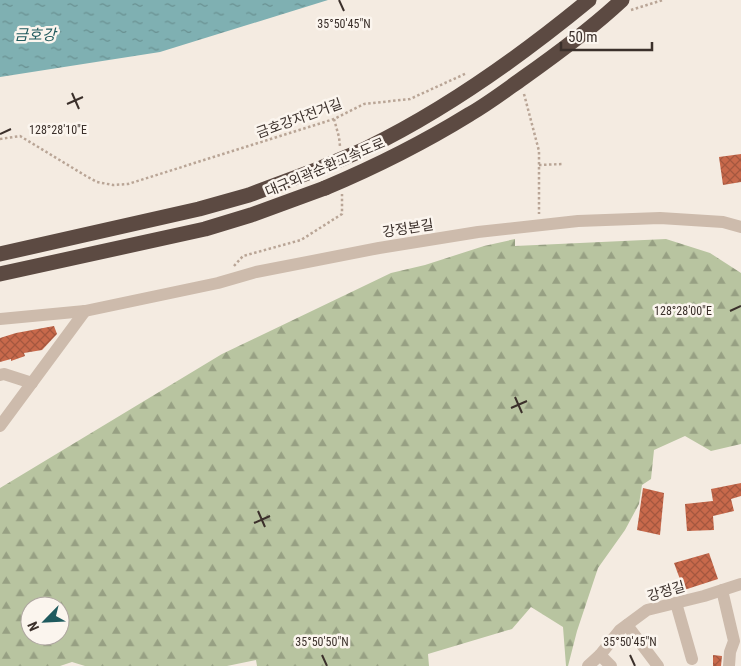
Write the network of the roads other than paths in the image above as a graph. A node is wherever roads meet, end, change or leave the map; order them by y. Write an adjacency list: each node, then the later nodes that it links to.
1 (590, 0): 4 (highway, 대구외곽순환고속도로, bridge)
2 (624, 6): 5 (highway, 대구외곽순환고속도로, bridge)
3 (741, 227): 6 (street, 강정본길)
4 (0, 254)
5 (0, 274)
6 (85, 311): 7 (street, 강정본길); 9 (street)
7 (0, 318)
8 (0, 375): 9 (street)
9 (32, 383): 10 (street)
10 (0, 426)
11 (741, 584): 12 (street, 강정길)
12 (722, 590): 13 (street, 강정길); 20 (street)
13 (676, 603): 14 (street, 강정길); 15 (street)
14 (627, 625): 16 (street, 강정길); 19 (street)
15 (692, 658)
16 (602, 661): 17 (street, 강정길); 18 (street)
17 (588, 666)
18 (612, 666)
19 (658, 666)
20 (729, 666)

